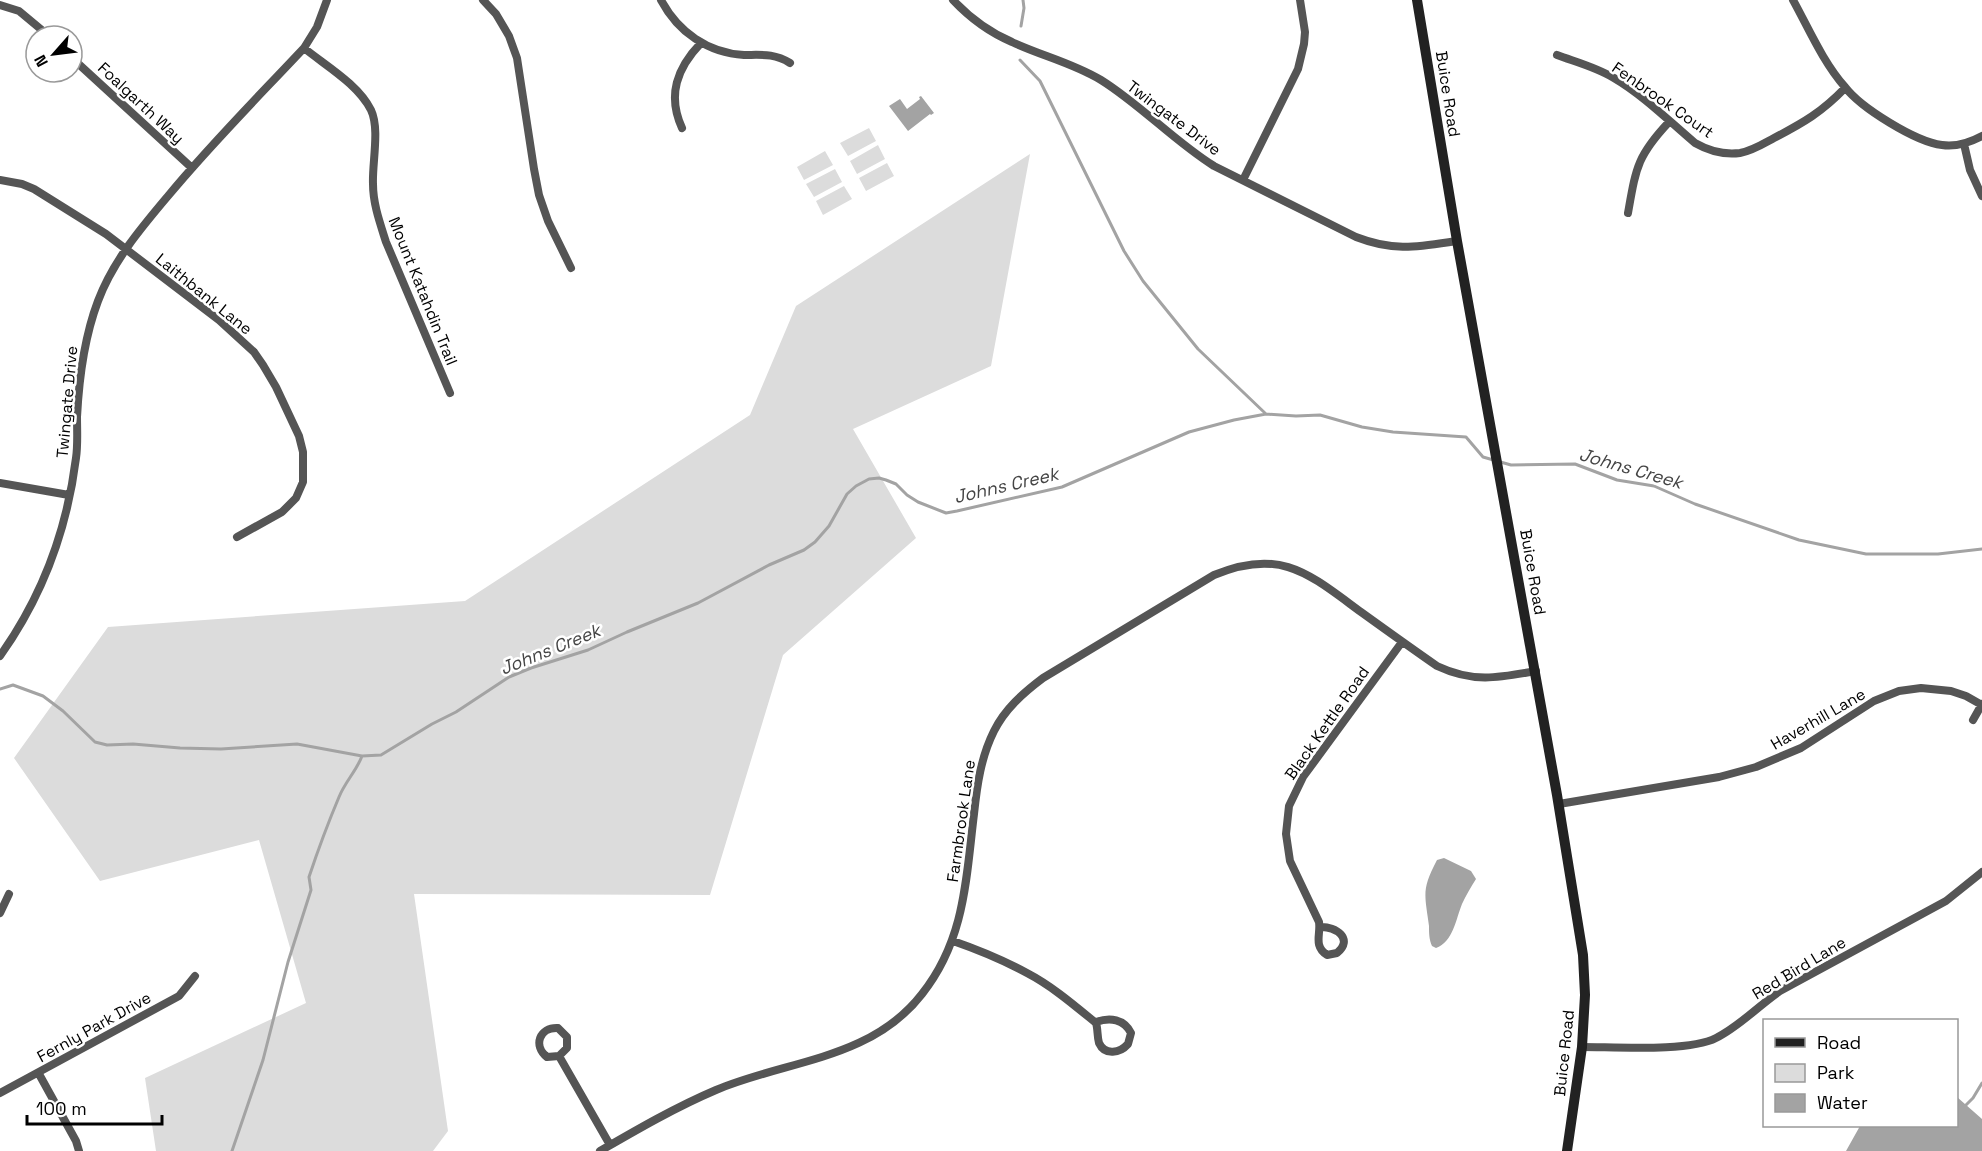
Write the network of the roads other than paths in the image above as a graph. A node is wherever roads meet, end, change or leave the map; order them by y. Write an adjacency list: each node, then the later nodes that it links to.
1 (327, 0): 11 (street, Twingate Drive)
2 (483, 0): 27 (street)
3 (662, 0): 10 (street)
4 (953, 0): 22 (street, Twingate Drive)
5 (1300, 0): 22 (street)
6 (1417, 0): 25 (street, Buice Road)
7 (1793, 0): 15 (street)
8 (0, 5): 9 (street)
9 (35, 24)
10 (701, 43): 13 (street); 17 (street)
11 (304, 48): 20 (street, Twingate Drive); 28 (street, Mount Katahdin Trail)
12 (1557, 55): 16 (street, Fenbrook Court)
13 (790, 63)
14 (84, 69): 20 (street, Foalgarth Way)
15 (1845, 88): 16 (street, Fenbrook Court); 19 (street)
16 (1669, 122): 24 (street)
17 (682, 128)
18 (1982, 136): 19 (street)
19 (1964, 144): 23 (street)
20 (192, 168): 26 (street, Twingate Drive)
21 (0, 180): 26 (street, Laithbank Lane)
22 (1243, 180): 25 (street, Twingate Drive)
23 (1982, 196)
24 (1628, 213)
25 (1457, 241): 34 (street, Buice Road)
26 (126, 249): 30 (street, Twingate Drive); 31 (street, Laithbank Lane)
27 (571, 268)
28 (450, 393)
29 (0, 483): 30 (street)
30 (69, 495): 33 (street, Twingate Drive)
31 (237, 537)
32 (1402, 642): 34 (street, Farmbrook Lane); 41 (street, Black Kettle Road); 42 (street, Farmbrook Lane)
33 (0, 656)
34 (1536, 671): 37 (street, Buice Road)
35 (1982, 704): 36 (street); 37 (street, Haverhill Lane)
36 (1972, 720)
37 (1559, 804): 45 (street, Buice Road)
38 (1982, 872): 45 (street, Red Bird Lane)
39 (9, 894): 40 (street)
40 (0, 913)
41 (1320, 927)
42 (953, 940): 44 (street); 49 (street, Farmbrook Lane)
43 (195, 976): 47 (street, Fernly Park Drive)
44 (1096, 1022): 44 (street)
45 (1582, 1047): 52 (street, Buice Road)
46 (559, 1056): 49 (street)
47 (39, 1074): 48 (street, Fernly Park Drive); 50 (street)
48 (0, 1093)
49 (610, 1145): 51 (street, Farmbrook Lane)
50 (78, 1151)
51 (600, 1151)
52 (1567, 1151)

